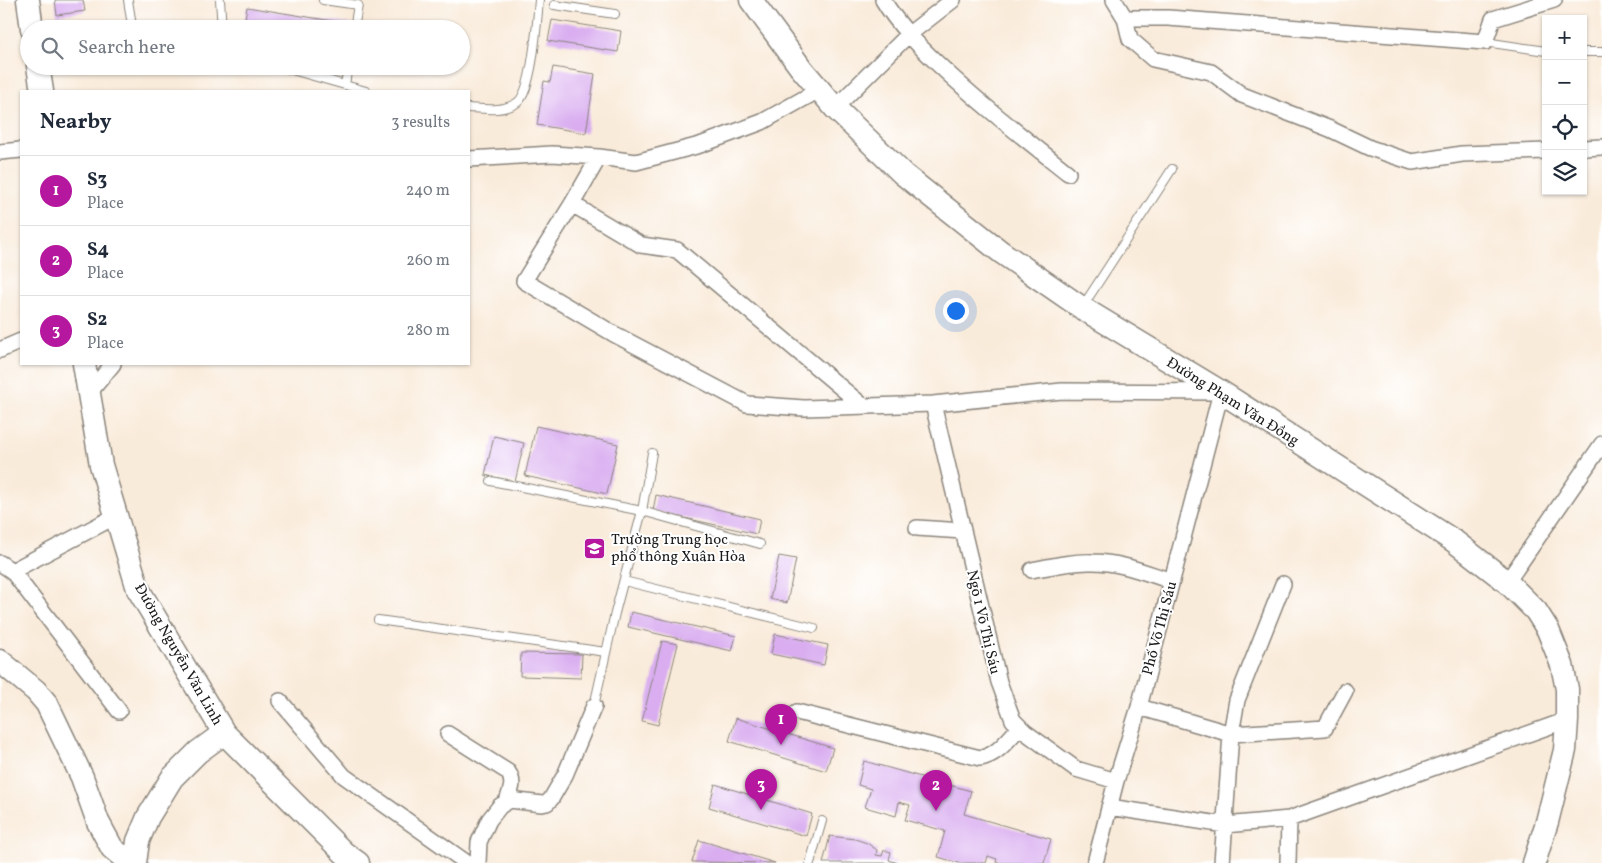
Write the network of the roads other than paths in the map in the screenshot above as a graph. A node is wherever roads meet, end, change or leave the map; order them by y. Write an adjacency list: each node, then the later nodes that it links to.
1 (28, 0): 14 (street)
2 (128, 0): 15 (lane)
3 (220, 0): 16 (lane)
4 (323, 0): 17 (lane)
5 (539, 0): 30 (lane)
6 (751, 0): 29 (street, Đường Phạm Văn Đồng)
7 (883, 0): 18 (street)
8 (953, 0): 18 (street)
9 (1114, 0): 13 (street)
10 (1554, 0): 19 (street)
11 (554, 5): 12 (lane)
12 (615, 14)
13 (1125, 18): 19 (street); 35 (street)
14 (31, 20)
15 (131, 20)
16 (221, 20)
17 (356, 20)
18 (908, 35): 31 (street); 40 (street)
19 (1485, 42): 20 (lane)
20 (1542, 50)
21 (1587, 52): 22 (lane)
22 (1602, 52)
23 (39, 75): 27 (street)
24 (310, 75): 26 (lane)
25 (347, 75): 26 (lane)
26 (345, 85): 28 (lane)
27 (42, 90)
28 (362, 90)
29 (810, 94): 31 (street, Đường Phạm Văn Đồng); 37 (street)
30 (470, 108)
31 (835, 108): 42 (street, Đường Phạm Văn Đồng)
32 (1602, 146): 33 (street)
33 (1587, 148)
34 (20, 150): 36 (street)
35 (1542, 151)
36 (0, 152)
37 (599, 157): 38 (street); 41 (street)
38 (470, 159)
39 (1172, 169): 42 (lane)
40 (1068, 173)
41 (572, 204): 50 (street); 50 (street)
42 (1082, 308): 47 (street, Đường Phạm Văn Đồng)
43 (20, 341): 44 (street)
44 (0, 350)
45 (84, 365): 48 (street, Đường Nguyễn Văn Linh)
46 (113, 365): 48 (street)
47 (1221, 392): 49 (street); 62 (street, Phố Võ Thị Sáu); 63 (street, Đường Phạm Văn Đồng)
48 (89, 393): 55 (street, Đường Nguyễn Văn Linh)
49 (933, 404): 50 (street); 57 (street, Ngõ 1 Võ Thị Sáu)
50 (863, 406)
51 (1602, 444): 63 (street)
52 (652, 453): 54 (lane)
53 (490, 481): 54 (lane)
54 (642, 512): 58 (lane); 61 (lane)
55 (116, 516): 59 (street); 77 (street, Đường Nguyễn Văn Linh)
56 (917, 528): 57 (street)
57 (963, 531): 76 (street, Ngõ 1 Võ Thị Sáu)
58 (760, 544)
59 (6, 567): 73 (street)
60 (1032, 570): 62 (street)
61 (624, 581): 66 (lane); 67 (lane)
62 (1172, 581): 72 (street, Phố Võ Thị Sáu)
63 (1507, 582): 75 (street, Đường Phạm Văn Đồng)
64 (1283, 584): 79 (street)
65 (378, 620): 67 (lane)
66 (814, 628)
67 (606, 652): 71 (lane)
68 (0, 661): 86 (street)
69 (1345, 691): 79 (street)
70 (280, 701): 89 (street)
71 (594, 706): 81 (street)
72 (1139, 707): 79 (street); 80 (street, Phố Võ Thị Sáu)
73 (119, 711)
74 (797, 712): 76 (street)
75 (1567, 720): 83 (street); 95 (street, Đường Phạm Văn Đồng)
76 (1020, 727): 80 (street, Ngõ 1 Võ Thị Sáu)
77 (224, 733): 87 (street); 88 (street, Đường Nguyễn Văn Linh)
78 (448, 734): 81 (street)
79 (1231, 734): 85 (street)
80 (1116, 781): 82 (street, Phố Võ Thị Sáu)
81 (508, 801): 90 (street)
82 (1109, 808): 85 (street); 92 (street, Phố Võ Thị Sáu)
83 (1289, 819): 85 (street); 94 (street)
84 (822, 821): 91 (lane)
85 (1225, 825): 93 (street)
86 (130, 863)
87 (135, 863)
88 (358, 863)
89 (468, 863)
90 (478, 863)
91 (810, 863)
92 (1095, 863)
93 (1222, 863)
94 (1288, 863)
95 (1534, 863)

